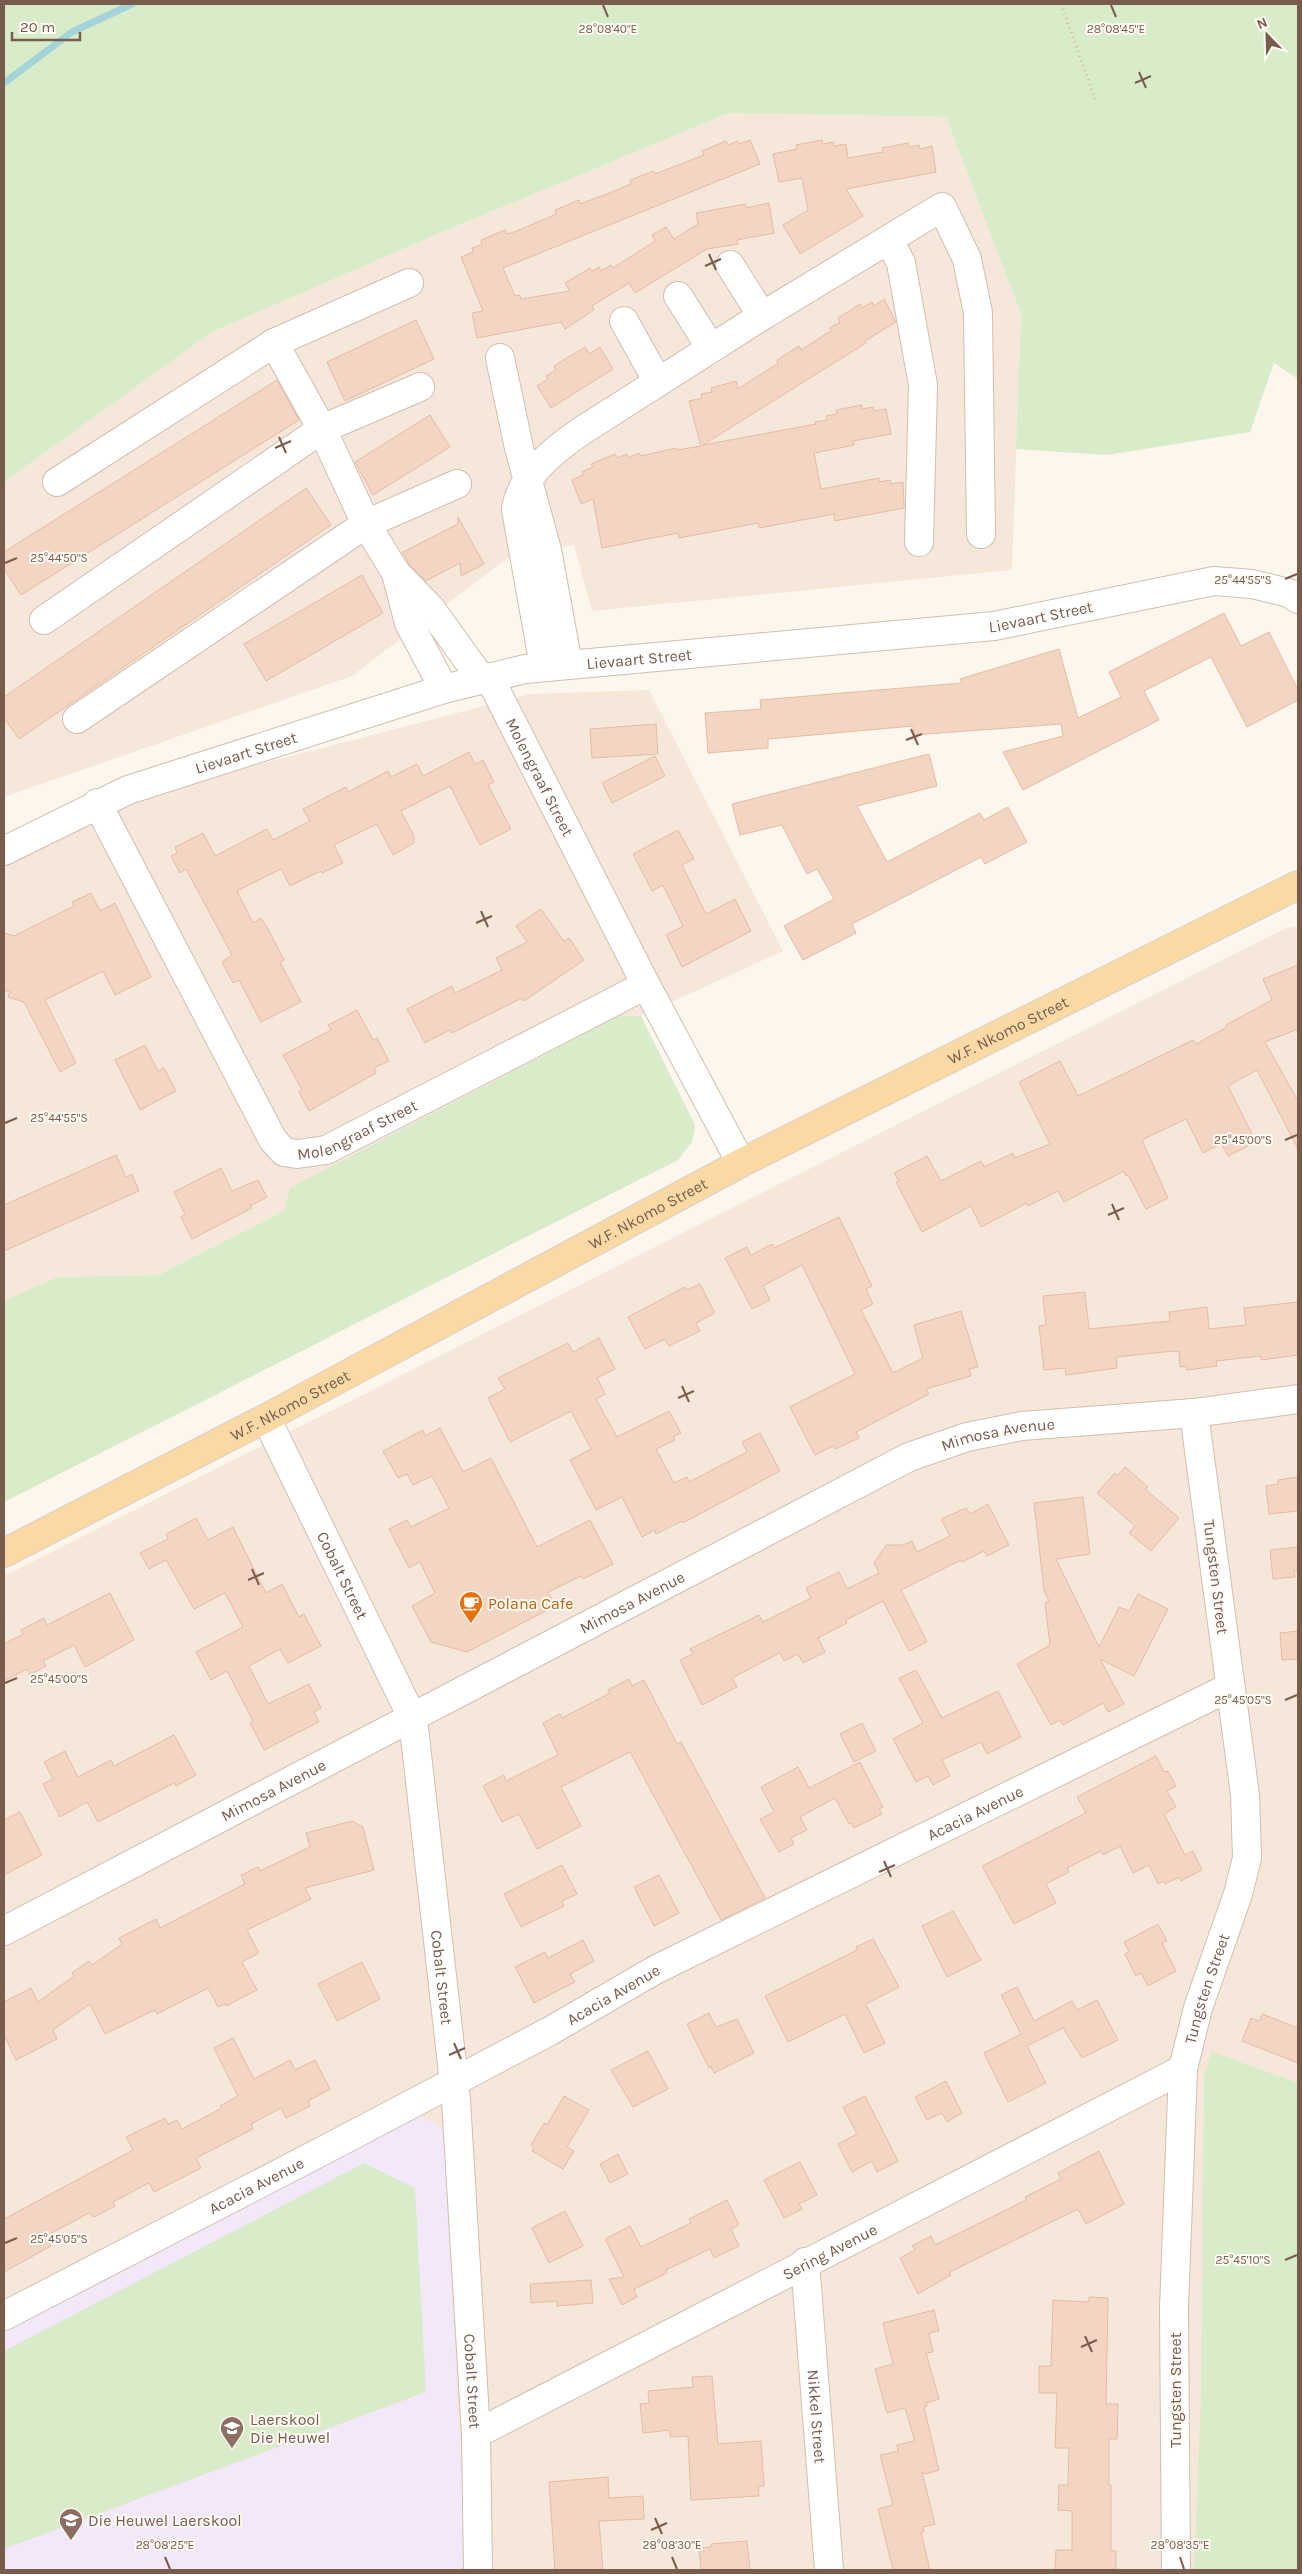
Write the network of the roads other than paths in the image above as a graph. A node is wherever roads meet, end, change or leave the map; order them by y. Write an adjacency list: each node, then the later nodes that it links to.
1 (889, 240): 5 (street); 17 (street); 18 (street)
2 (730, 265): 5 (street)
3 (409, 283): 7 (street)
4 (678, 296): 8 (street)
5 (762, 316): 8 (street)
6 (624, 321): 10 (street)
7 (274, 343): 12 (street); 14 (street)
8 (711, 348): 10 (street)
9 (500, 358): 13 (street)
10 (658, 382): 13 (street)
11 (420, 387): 12 (street)
12 (322, 429): 16 (street); 21 (street)
13 (530, 479): 22 (street)
14 (57, 482)
15 (457, 484): 16 (street)
16 (366, 524): 19 (street); 25 (street)
17 (982, 534)
18 (919, 542)
19 (396, 573): 23 (street, Molengraaf Street); 24 (street)
20 (1298, 599): 22 (street, Lievaart Street)
21 (44, 620)
22 (556, 665): 23 (street, Lievaart Street)
23 (485, 679): 24 (street, Lievaart Street); 29 (street, Molengraaf Street)
24 (444, 689): 26 (street, Lievaart Street)
25 (77, 719)
26 (97, 804): 27 (street, Lievaart Street); 29 (street, Molengraaf Street)
27 (4, 851)
28 (1298, 885): 30 (main road, W.F. Nkomo Street)
29 (646, 985): 30 (street, Molengraaf Street)
30 (741, 1163): 33 (main road, W.F. Nkomo Street)
31 (1298, 1400): 32 (street, Mimosa Avenue)
32 (1194, 1413): 35 (street, Tungsten Street); 36 (street, Mimosa Avenue)
33 (266, 1418): 34 (main road, W.F. Nkomo Street); 36 (street, Cobalt Street)
34 (4, 1553)
35 (1230, 1687): 38 (street, Tungsten Street); 39 (street, Acacia Avenue)
36 (413, 1719): 37 (street, Mimosa Avenue); 39 (street, Cobalt Street)
37 (4, 1931)
38 (1183, 2069): 40 (street, Sering Avenue); 45 (street, Tungsten Street)
39 (454, 2082): 41 (street, Acacia Avenue); 42 (street, Cobalt Street)
40 (805, 2262): 42 (street, Sering Avenue); 44 (street, Nikkel Street)
41 (4, 2316)
42 (476, 2434): 43 (street, Cobalt Street)
43 (478, 2570)
44 (829, 2570)
45 (1176, 2570)

